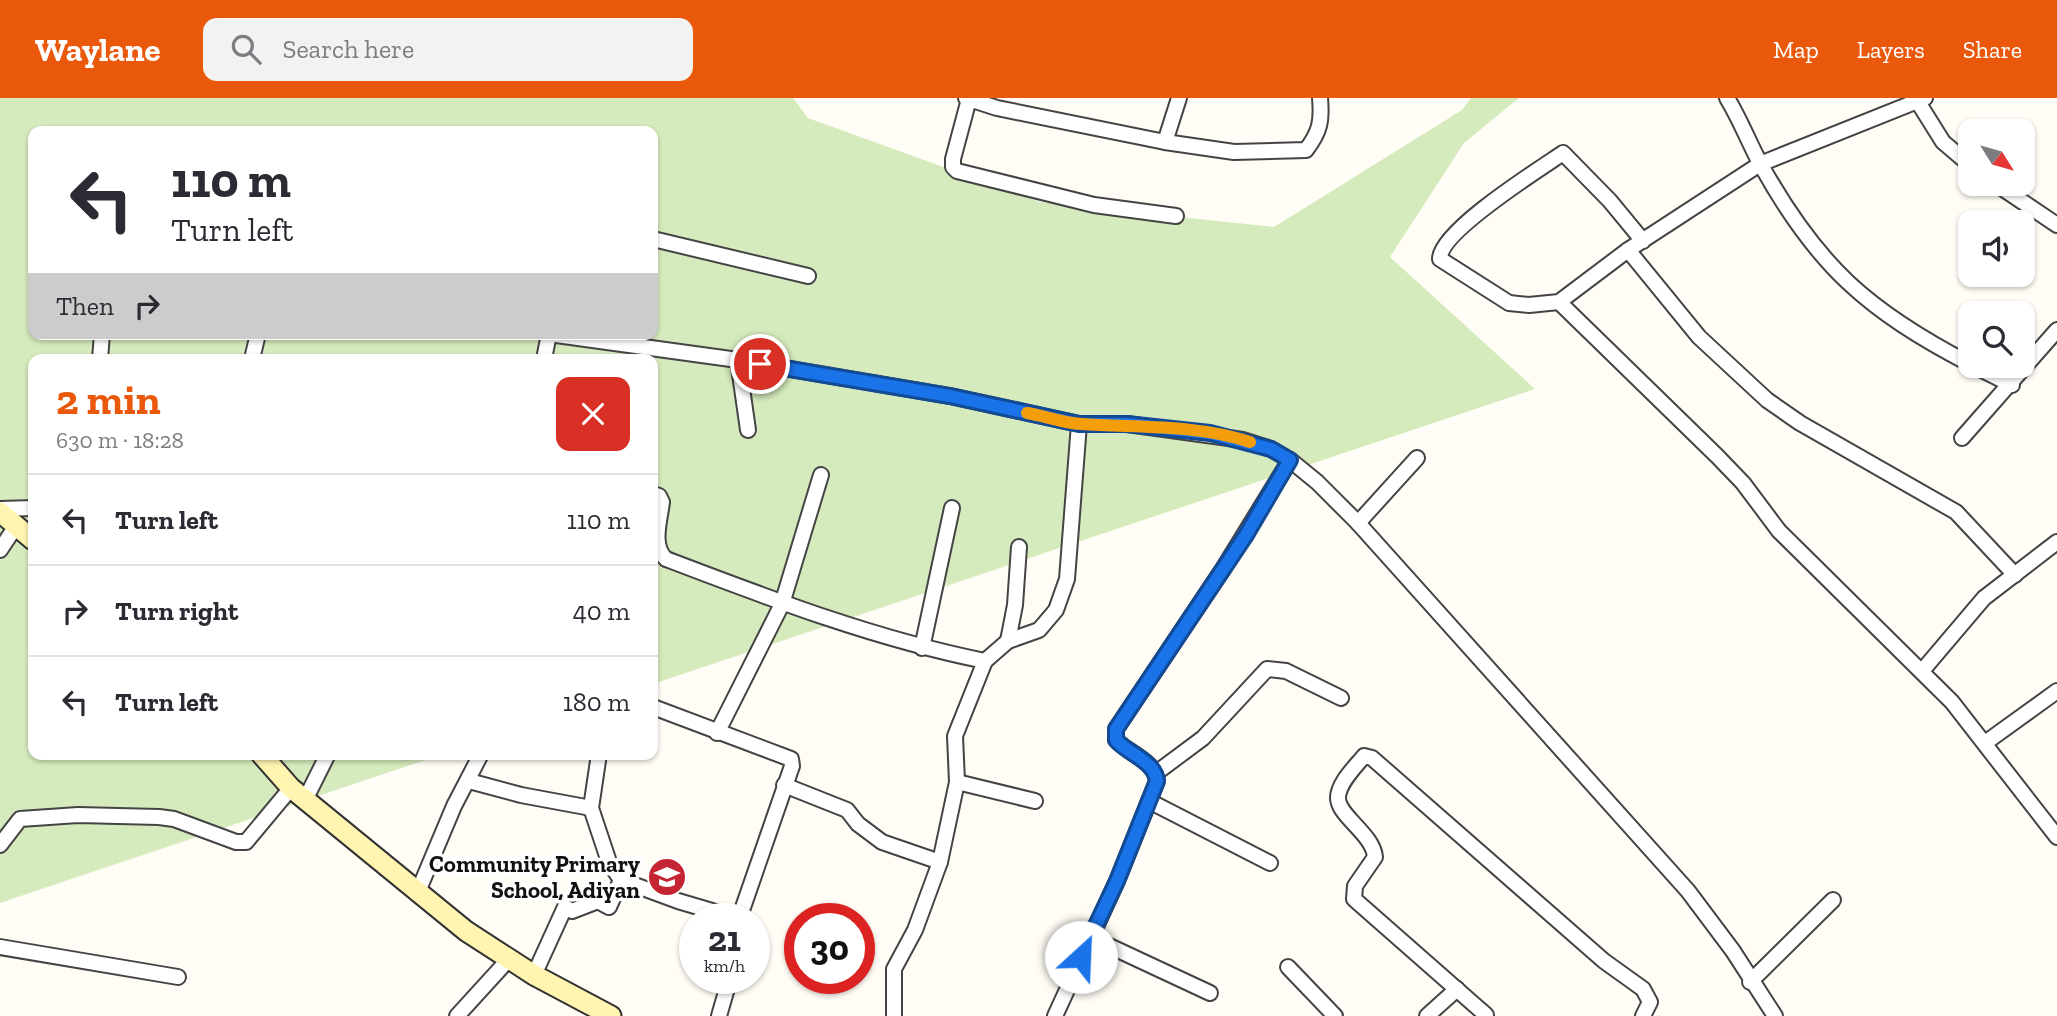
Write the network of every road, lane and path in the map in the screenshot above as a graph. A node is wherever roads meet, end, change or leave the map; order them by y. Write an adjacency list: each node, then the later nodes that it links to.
1 (1179, 98): 8 (street)
2 (1320, 98): 8 (street)
3 (1727, 98): 10 (street)
4 (1886, 98): 7 (street)
5 (968, 99): 8 (street); 12 (street)
6 (1922, 100): 7 (street); 9 (street)
7 (1895, 110): 10 (street)
8 (1165, 142)
9 (1958, 155)
10 (1760, 164): 15 (street); 21 (street)
11 (2014, 196): 13 (street)
12 (1176, 216)
13 (2057, 225)
14 (658, 240): 17 (street)
15 (1643, 241): 16 (street); 18 (street)
16 (1628, 250): 18 (street); 43 (street)
17 (808, 276)
18 (1559, 302): 48 (street)
19 (2057, 330): 24 (street)
20 (593, 340): 22 (street)
21 (1958, 357)
22 (738, 360): 25 (street); 26 (street)
23 (1998, 378): 24 (street)
24 (2012, 385): 27 (street)
25 (1079, 424): 29 (street); 45 (street)
26 (748, 430)
27 (1962, 438)
28 (1417, 458): 35 (street)
29 (1290, 460): 35 (street); 58 (street)
30 (821, 475): 44 (street)
31 (658, 498): 38 (street)
32 (28, 508): 34 (street)
33 (952, 508): 46 (street)
34 (0, 511): 36 (main road)
35 (1358, 523): 81 (street)
36 (16, 526): 37 (main road); 42 (street)
37 (28, 536)
38 (658, 536)
39 (2057, 542): 43 (street)
40 (658, 547): 44 (street)
41 (1019, 547): 45 (street)
42 (0, 550)
43 (2015, 575): 48 (street)
44 (782, 604): 46 (street); 52 (street)
45 (1008, 641): 47 (street)
46 (922, 648): 47 (street)
47 (985, 661): 60 (street)
48 (1922, 671): 53 (street)
49 (2057, 691): 53 (street)
50 (1341, 698): 58 (street)
51 (658, 709): 52 (street)
52 (718, 733): 61 (street)
53 (1985, 743): 66 (street)
54 (267, 760): 62 (main road)
55 (323, 760): 62 (street)
56 (478, 760): 59 (street)
57 (598, 760): 65 (street)
58 (1156, 773): 64 (street)
59 (469, 781): 65 (street); 71 (street)
60 (957, 782): 63 (street); 68 (street)
61 (784, 785): 68 (street); 74 (street)
62 (298, 793): 67 (street); 71 (main road)
63 (1035, 801)
64 (1149, 801): 69 (street); 75 (street)
65 (591, 808): 70 (street)
66 (2057, 837)
67 (0, 845)
68 (940, 862): 89 (street)
69 (1270, 863)
70 (621, 880): 73 (street); 79 (street)
71 (417, 894): 77 (main road)
72 (1833, 900): 81 (street)
73 (685, 903)
74 (744, 903)
75 (1090, 937): 83 (street); 90 (street)
76 (0, 947): 80 (street)
77 (509, 959): 79 (main road); 86 (street)
78 (1288, 967): 91 (street)
79 (534, 975): 87 (main road)
80 (178, 977)
81 (1751, 982): 94 (street)
82 (1457, 989): 85 (street); 92 (street); 93 (street)
83 (1210, 993)
84 (725, 994): 88 (street)
85 (1486, 1015)
86 (457, 1016)
87 (611, 1016)
88 (719, 1016)
89 (894, 1016)
90 (1055, 1016)
91 (1335, 1016)
92 (1427, 1016)
93 (1643, 1016)
94 (1775, 1016)

